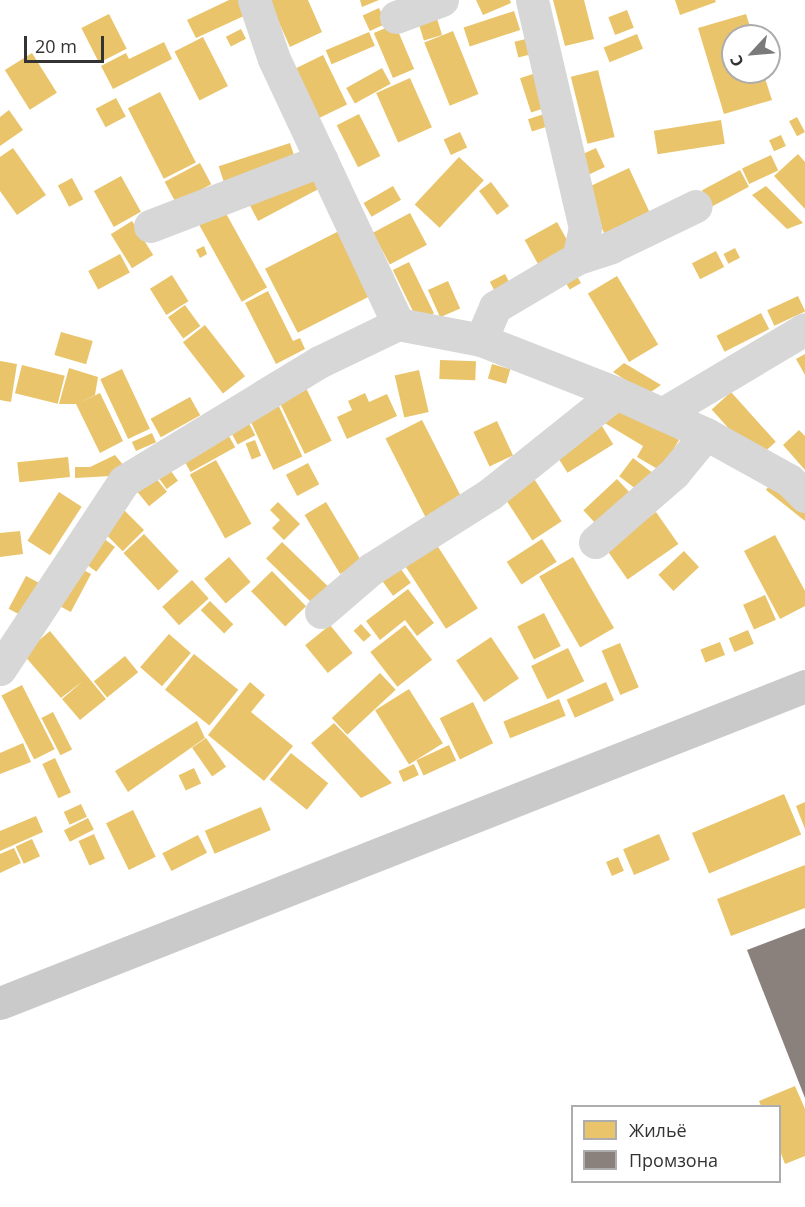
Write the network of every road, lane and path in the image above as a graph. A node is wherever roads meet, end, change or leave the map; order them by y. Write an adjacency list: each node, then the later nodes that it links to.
1 (254, 0): 5 (street)
2 (442, 0): 4 (street)
3 (532, 0): 8 (street)
4 (396, 17)
5 (321, 160): 7 (street); 9 (street)
6 (696, 206): 8 (street)
7 (150, 226)
8 (578, 258): 11 (street)
9 (398, 324): 11 (street); 18 (street)
10 (805, 329): 13 (street)
11 (481, 340): 12 (street)
12 (616, 393): 13 (street); 17 (street)
13 (662, 414): 14 (street)
14 (706, 434): 15 (street); 16 (street)
15 (805, 496)
16 (595, 542)
17 (321, 612)
18 (0, 669)
19 (805, 686): 20 (main road)
20 (0, 1004)

